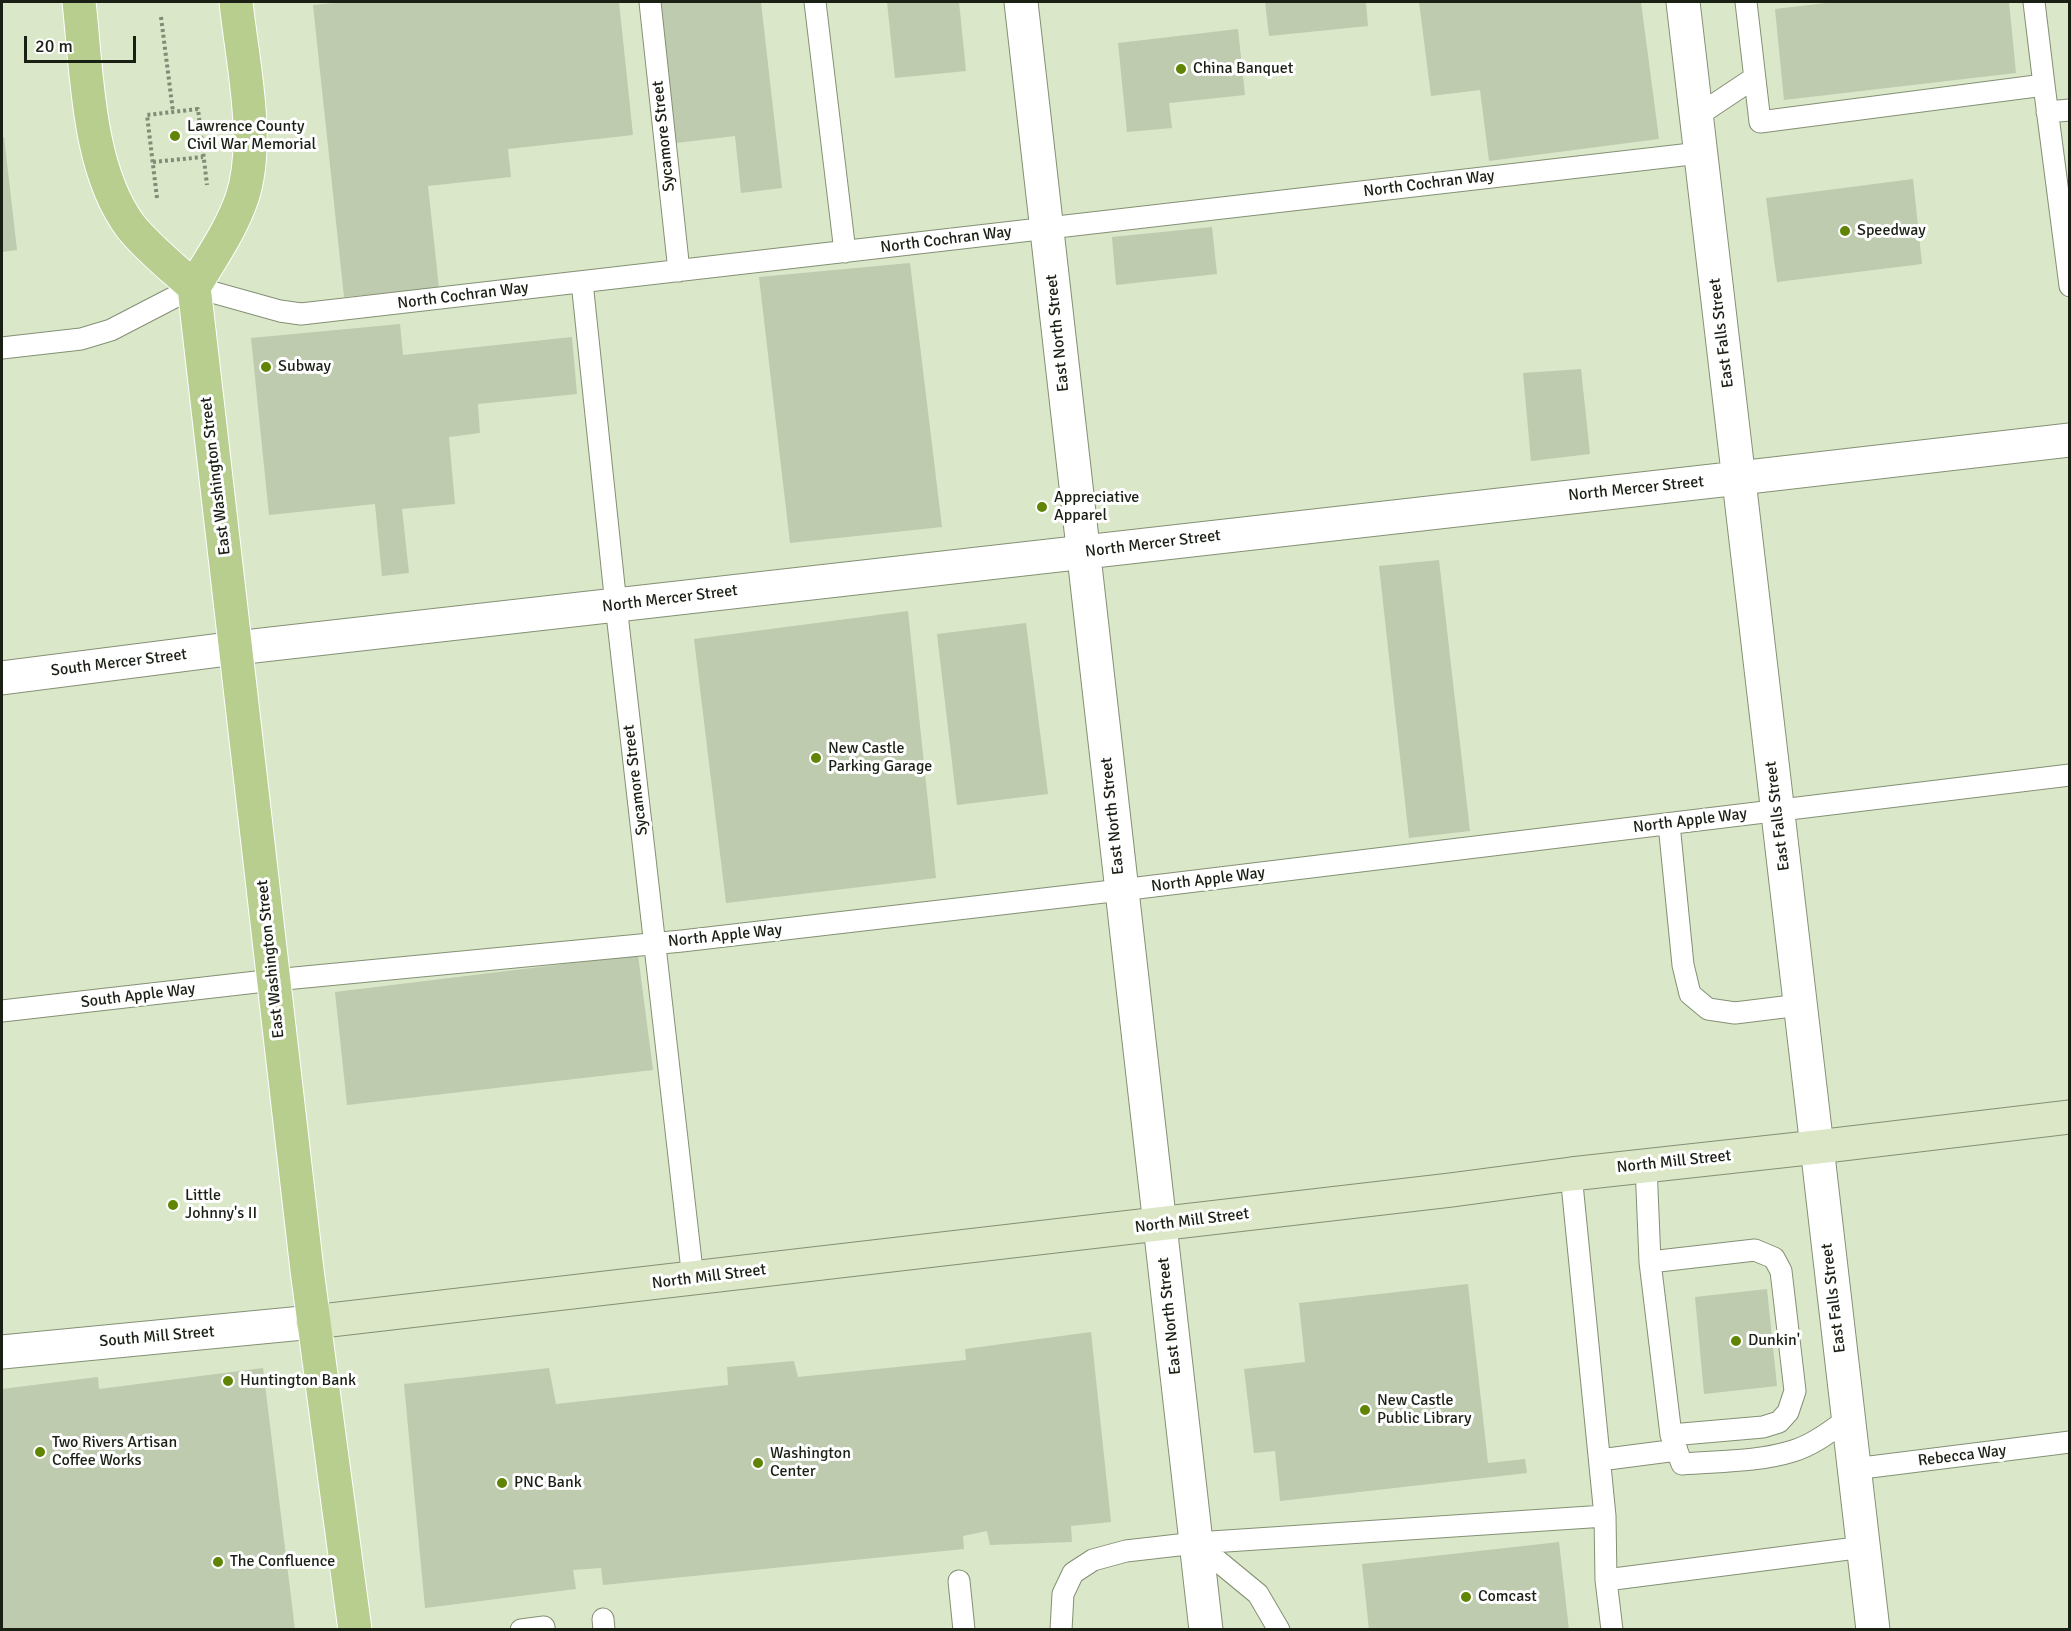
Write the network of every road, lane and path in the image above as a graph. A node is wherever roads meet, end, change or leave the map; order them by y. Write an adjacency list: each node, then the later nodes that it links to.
1 (79, 2): 20 (main road)
2 (236, 2): 19 (main road)
3 (650, 2): 23 (lane, Sycamore Street)
4 (815, 2): 22 (lane)
5 (1021, 2): 21 (street, East North Street)
6 (1683, 2): 15 (street, East Falls Street)
7 (1742, 2): 10 (lane)
8 (2034, 2): 11 (lane)
9 (161, 17): 13 (path)
10 (1754, 78): 11 (lane); 15 (lane)
11 (2044, 85): 14 (lane)
12 (2070, 110): 14 (lane)
13 (173, 112): 17 (path); 18 (path)
14 (2048, 112): 25 (lane)
15 (1697, 116): 16 (street, East Falls Street)
16 (1701, 153): 21 (lane, North Cochran Way); 29 (street, East Falls Street)
17 (203, 157): 18 (path); 19 (path)
18 (153, 162): 20 (path)
19 (233, 219): 26 (main road)
20 (130, 226): 26 (main road)
21 (1047, 228): 22 (lane, North Cochran Way); 30 (street, East North Street)
22 (845, 252): 23 (lane, North Cochran Way)
23 (679, 271): 24 (lane, North Cochran Way)
24 (582, 282): 26 (lane, North Cochran Way); 31 (lane, Sycamore Street)
25 (2070, 286)
26 (194, 287): 27 (lane); 32 (main road, East Washington Street)
27 (2, 348)
28 (2070, 440): 29 (street, North Mercer Street)
29 (1739, 478): 30 (street, North Mercer Street); 35 (street, East Falls Street)
30 (1083, 552): 31 (street, North Mercer Street); 37 (street, East North Street)
31 (616, 605): 32 (street, North Mercer Street); 38 (lane, Sycamore Street)
32 (236, 648): 33 (street, South Mercer Street); 39 (main road, East Washington Street)
33 (2, 678)
34 (2070, 775): 35 (lane, North Apple Way)
35 (1777, 810): 36 (lane, North Apple Way); 40 (street, East Falls Street)
36 (1670, 824): 37 (lane, North Apple Way); 40 (lane)
37 (1121, 890): 38 (lane, North Apple Way); 46 (street, East North Street)
38 (655, 944): 39 (lane, North Apple Way); 48 (lane, Sycamore Street)
39 (274, 980): 41 (lane, South Apple Way); 49 (main road, East Washington Street)
40 (1800, 1005): 43 (street, East Falls Street)
41 (2, 1011)
42 (2070, 1117): 43 (main road, North Mill Street)
43 (1817, 1148): 44 (main road, North Mill Street); 51 (street, East Falls Street)
44 (1646, 1165): 45 (main road, North Mill Street); 47 (lane)
45 (1571, 1174): 46 (main road, North Mill Street); 54 (lane)
46 (1159, 1224): 48 (main road, North Mill Street); 57 (street, East North Street)
47 (1650, 1262): 53 (lane); 53 (lane)
48 (693, 1279): 49 (main road, North Mill Street)
49 (314, 1322): 50 (street, South Mill Street); 61 (main road, East Washington Street)
50 (2, 1352)
51 (1849, 1418): 53 (lane); 55 (street, East Falls Street)
52 (2070, 1442): 55 (lane, Rebecca Way)
53 (1674, 1443): 54 (lane)
54 (1600, 1460): 56 (lane)
55 (1854, 1469): 58 (street, East Falls Street)
56 (1605, 1516): 57 (lane); 59 (lane)
57 (1196, 1543): 65 (lane); 66 (street, East North Street); 67 (lane)
58 (1864, 1547): 59 (lane); 69 (street, East Falls Street)
59 (1606, 1580): 68 (lane)
60 (959, 1581): 64 (lane)
61 (355, 1629)
62 (521, 1629): 63 (lane)
63 (544, 1629)
64 (964, 1629)
65 (1061, 1629)
66 (1206, 1629)
67 (1279, 1629)
68 (1612, 1629)
69 (1873, 1629)

